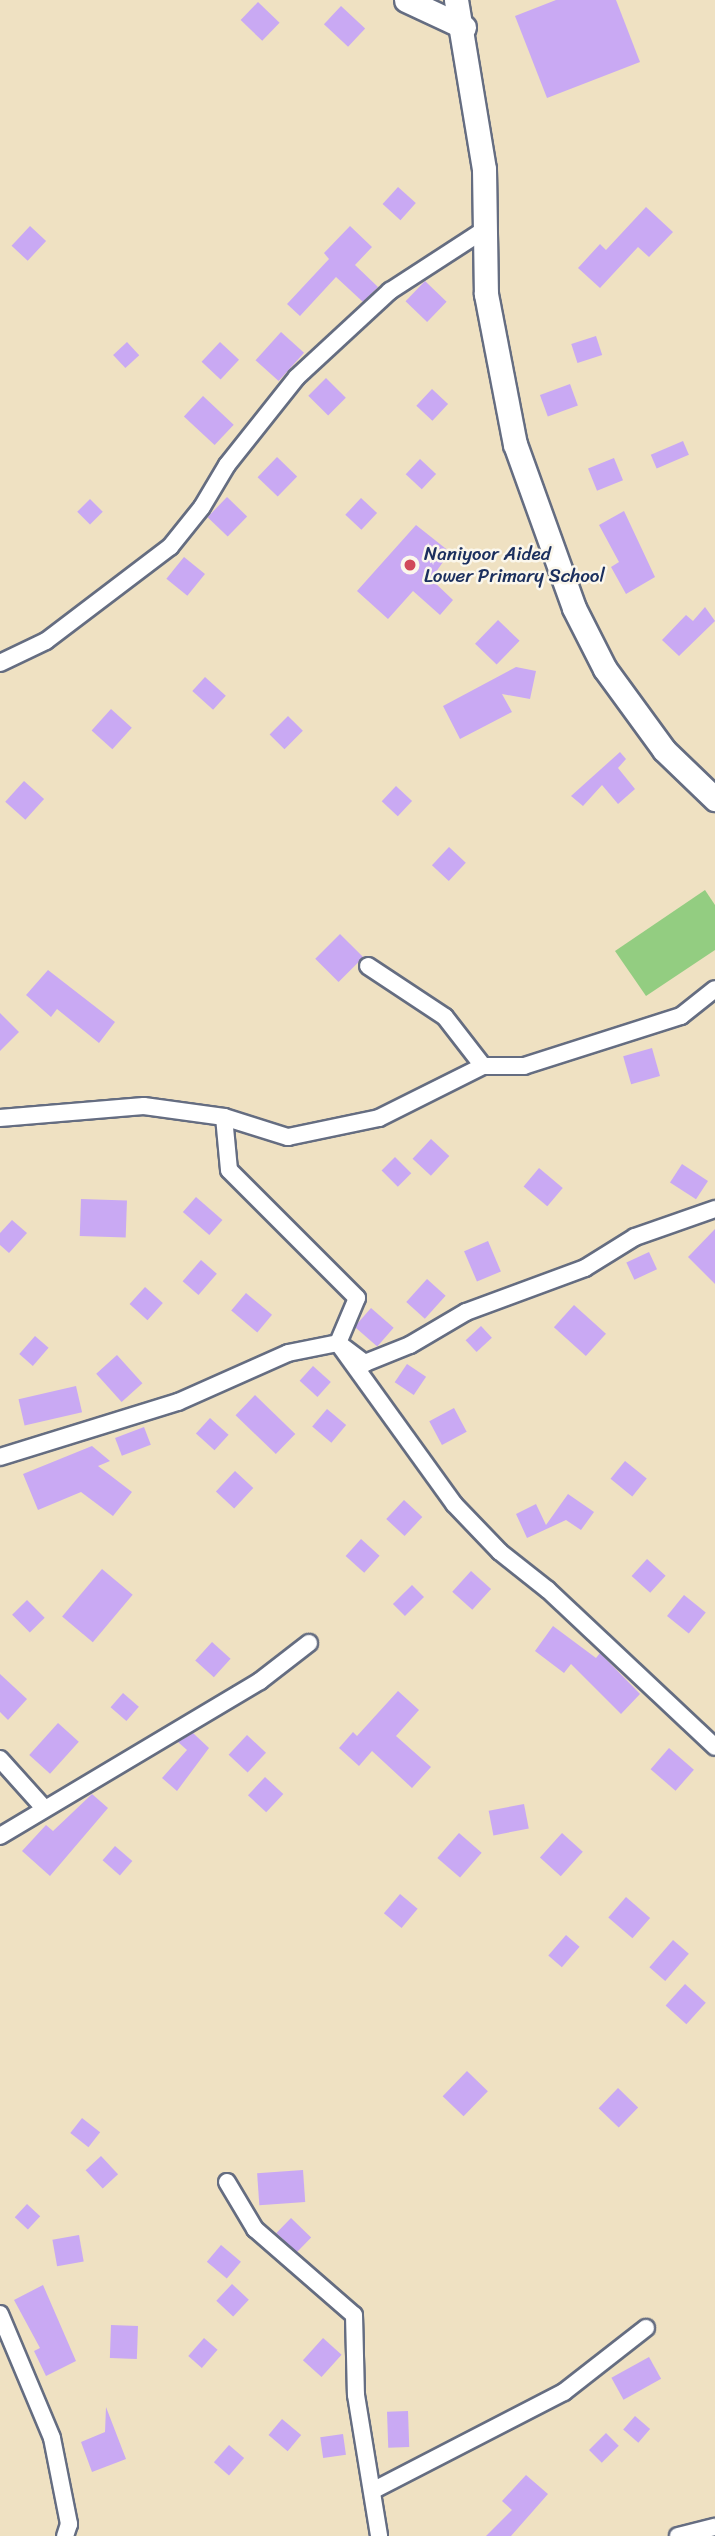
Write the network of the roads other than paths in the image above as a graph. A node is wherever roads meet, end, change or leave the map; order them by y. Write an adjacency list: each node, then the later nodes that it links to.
1 (406, 0): 3 (main road)
2 (456, 0): 3 (main road)
3 (464, 27): 4 (main road)
4 (486, 228): 5 (street); 6 (main road)
5 (0, 663)
6 (715, 799)
7 (368, 966): 9 (street)
8 (715, 989): 9 (street)
9 (483, 1066): 10 (street)
10 (224, 1117): 11 (street); 13 (street)
11 (0, 1118)
12 (715, 1209): 13 (street)
13 (338, 1343): 14 (street); 16 (street)
14 (0, 1457)
15 (309, 1643): 18 (street)
16 (715, 1747)
17 (0, 1759): 18 (street)
18 (44, 1808): 19 (street)
19 (0, 1836)
20 (228, 2182): 23 (street)
21 (0, 2314): 25 (street)
22 (646, 2328): 23 (street)
23 (374, 2490): 26 (street)
24 (715, 2527): 27 (street)
25 (65, 2536)
26 (379, 2536)
27 (678, 2536)

